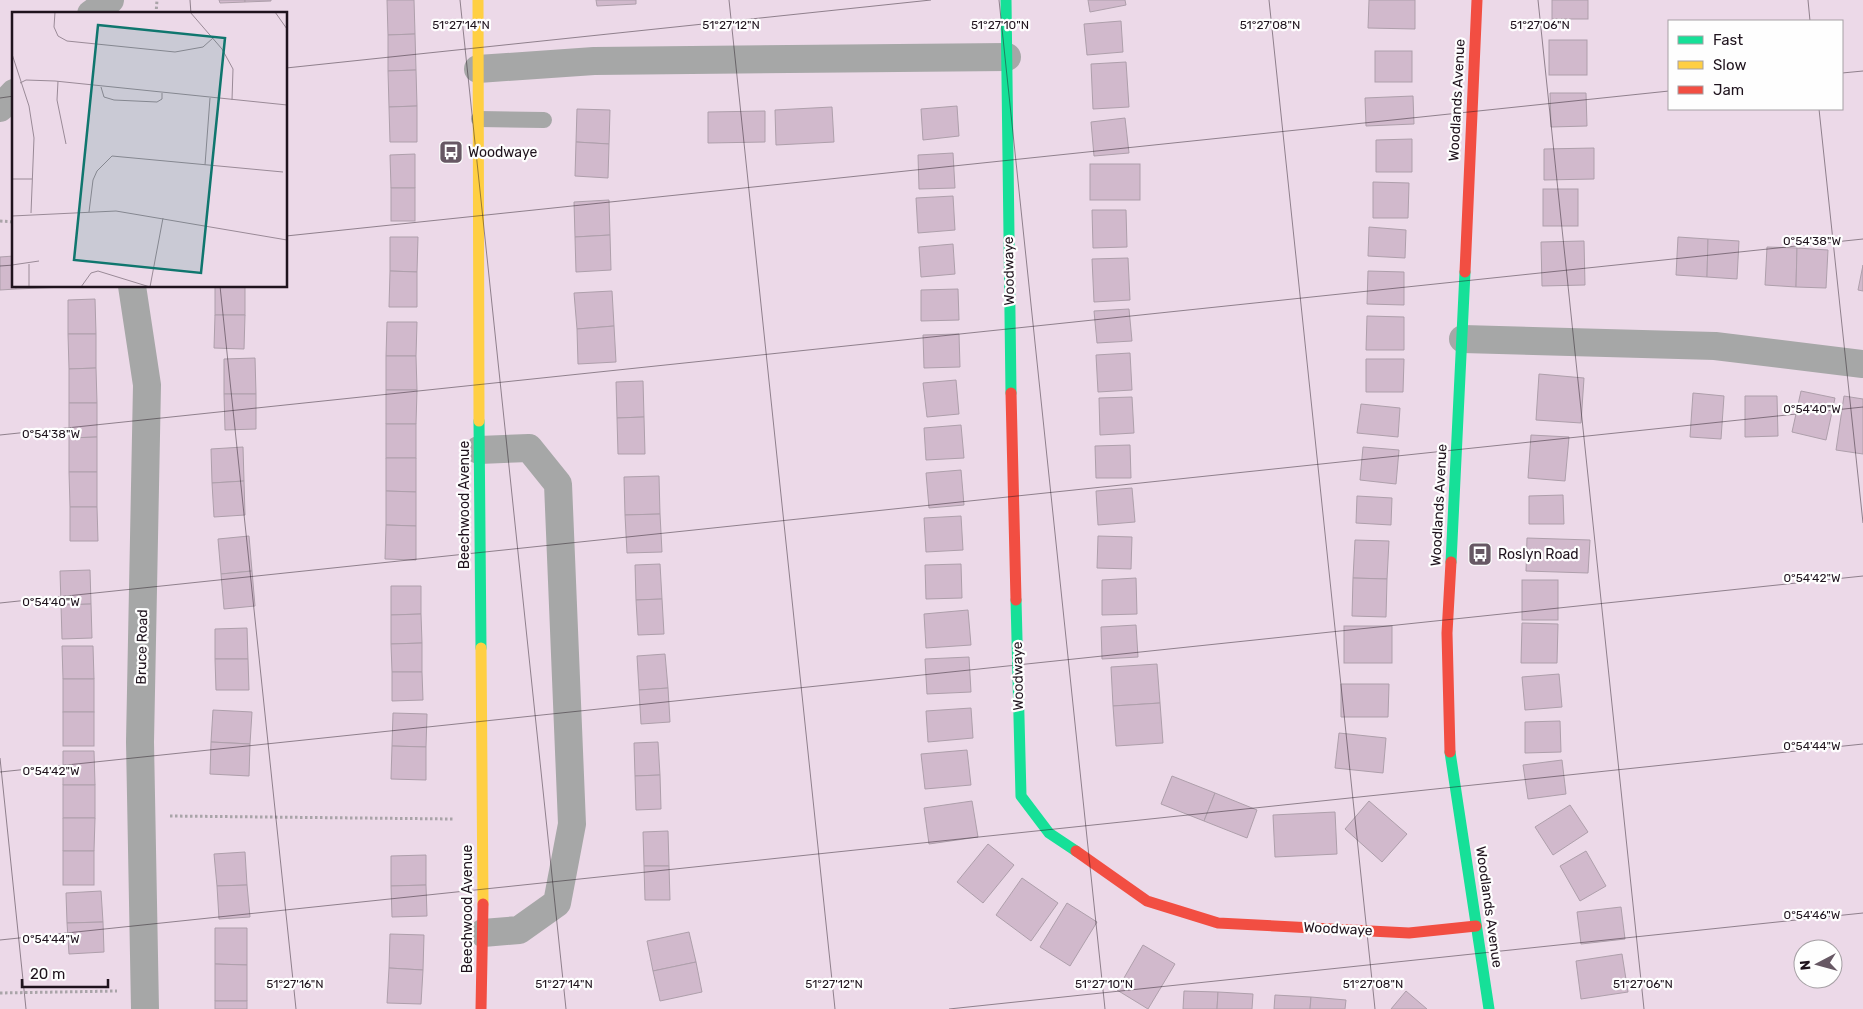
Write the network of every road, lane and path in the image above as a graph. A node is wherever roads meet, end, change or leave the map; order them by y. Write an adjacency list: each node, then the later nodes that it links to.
1 (110, 0): 5 (street)
2 (478, 0): 7 (street, Beechwood Avenue)
3 (1006, 0): 6 (street, Woodwaye)
4 (1477, 0): 11 (street, Woodlands Avenue)
5 (94, 12)
6 (1007, 57): 7 (street); 16 (street, Woodwaye)
7 (478, 69): 8 (street, Beechwood Avenue)
8 (479, 119): 9 (lane); 13 (street, Beechwood Avenue)
9 (544, 120)
10 (132, 288): 14 (street, Bruce Road)
11 (1463, 339): 12 (street); 16 (street, Woodlands Avenue)
12 (1863, 364)
13 (479, 450): 15 (street, Beechwood Avenue); 17 (street)
14 (141, 816): 15 (path); 19 (street, Bruce Road)
15 (482, 819): 17 (street, Beechwood Avenue)
16 (1476, 926): 21 (street, Woodlands Avenue)
17 (483, 933): 20 (street, Beechwood Avenue)
18 (0, 993): 19 (path)
19 (145, 1000)
20 (482, 1009)
21 (1489, 1009)

